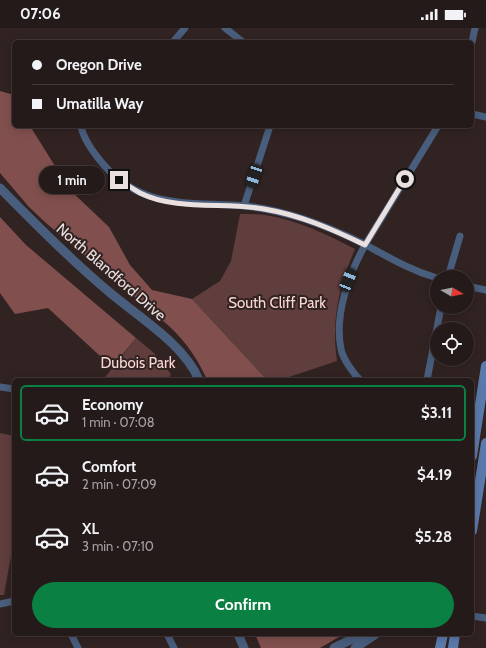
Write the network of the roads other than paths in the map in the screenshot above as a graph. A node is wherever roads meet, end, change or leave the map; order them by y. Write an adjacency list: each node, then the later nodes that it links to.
1 (185, 28): 4 (street)
2 (225, 28): 5 (street)
3 (475, 28): 6 (street)
4 (175, 40)
5 (240, 40)
6 (472, 40)
7 (474, 114): 8 (street)
8 (486, 117)
9 (81, 128): 13 (street)
10 (269, 128): 13 (street)
11 (437, 128): 15 (street)
12 (0, 188): 22 (street, North Blandford Drive)
13 (244, 206): 15 (street)
14 (460, 236): 16 (street)
15 (365, 245): 17 (street); 23 (street)
16 (450, 270)
17 (430, 276)
18 (474, 287): 19 (street)
19 (486, 290)
20 (440, 314): 24 (street)
21 (486, 366): 27 (main road)
22 (198, 378)
23 (358, 378)
24 (427, 378)
25 (0, 387): 26 (street)
26 (12, 389)
27 (474, 443)
28 (486, 443): 29 (main road)
29 (474, 518)
30 (12, 601): 31 (street)
31 (0, 604)
32 (474, 616): 33 (street)
33 (486, 618)
34 (72, 636): 41 (street)
35 (169, 636): 42 (street)
36 (239, 636): 43 (street)
37 (373, 636): 45 (street)
38 (443, 636): 46 (main road)
39 (455, 636): 47 (main road)
40 (350, 637): 44 (street)
41 (78, 648)
42 (174, 648)
43 (244, 648)
44 (334, 648)
45 (355, 648)
46 (440, 648)
47 (453, 648)

